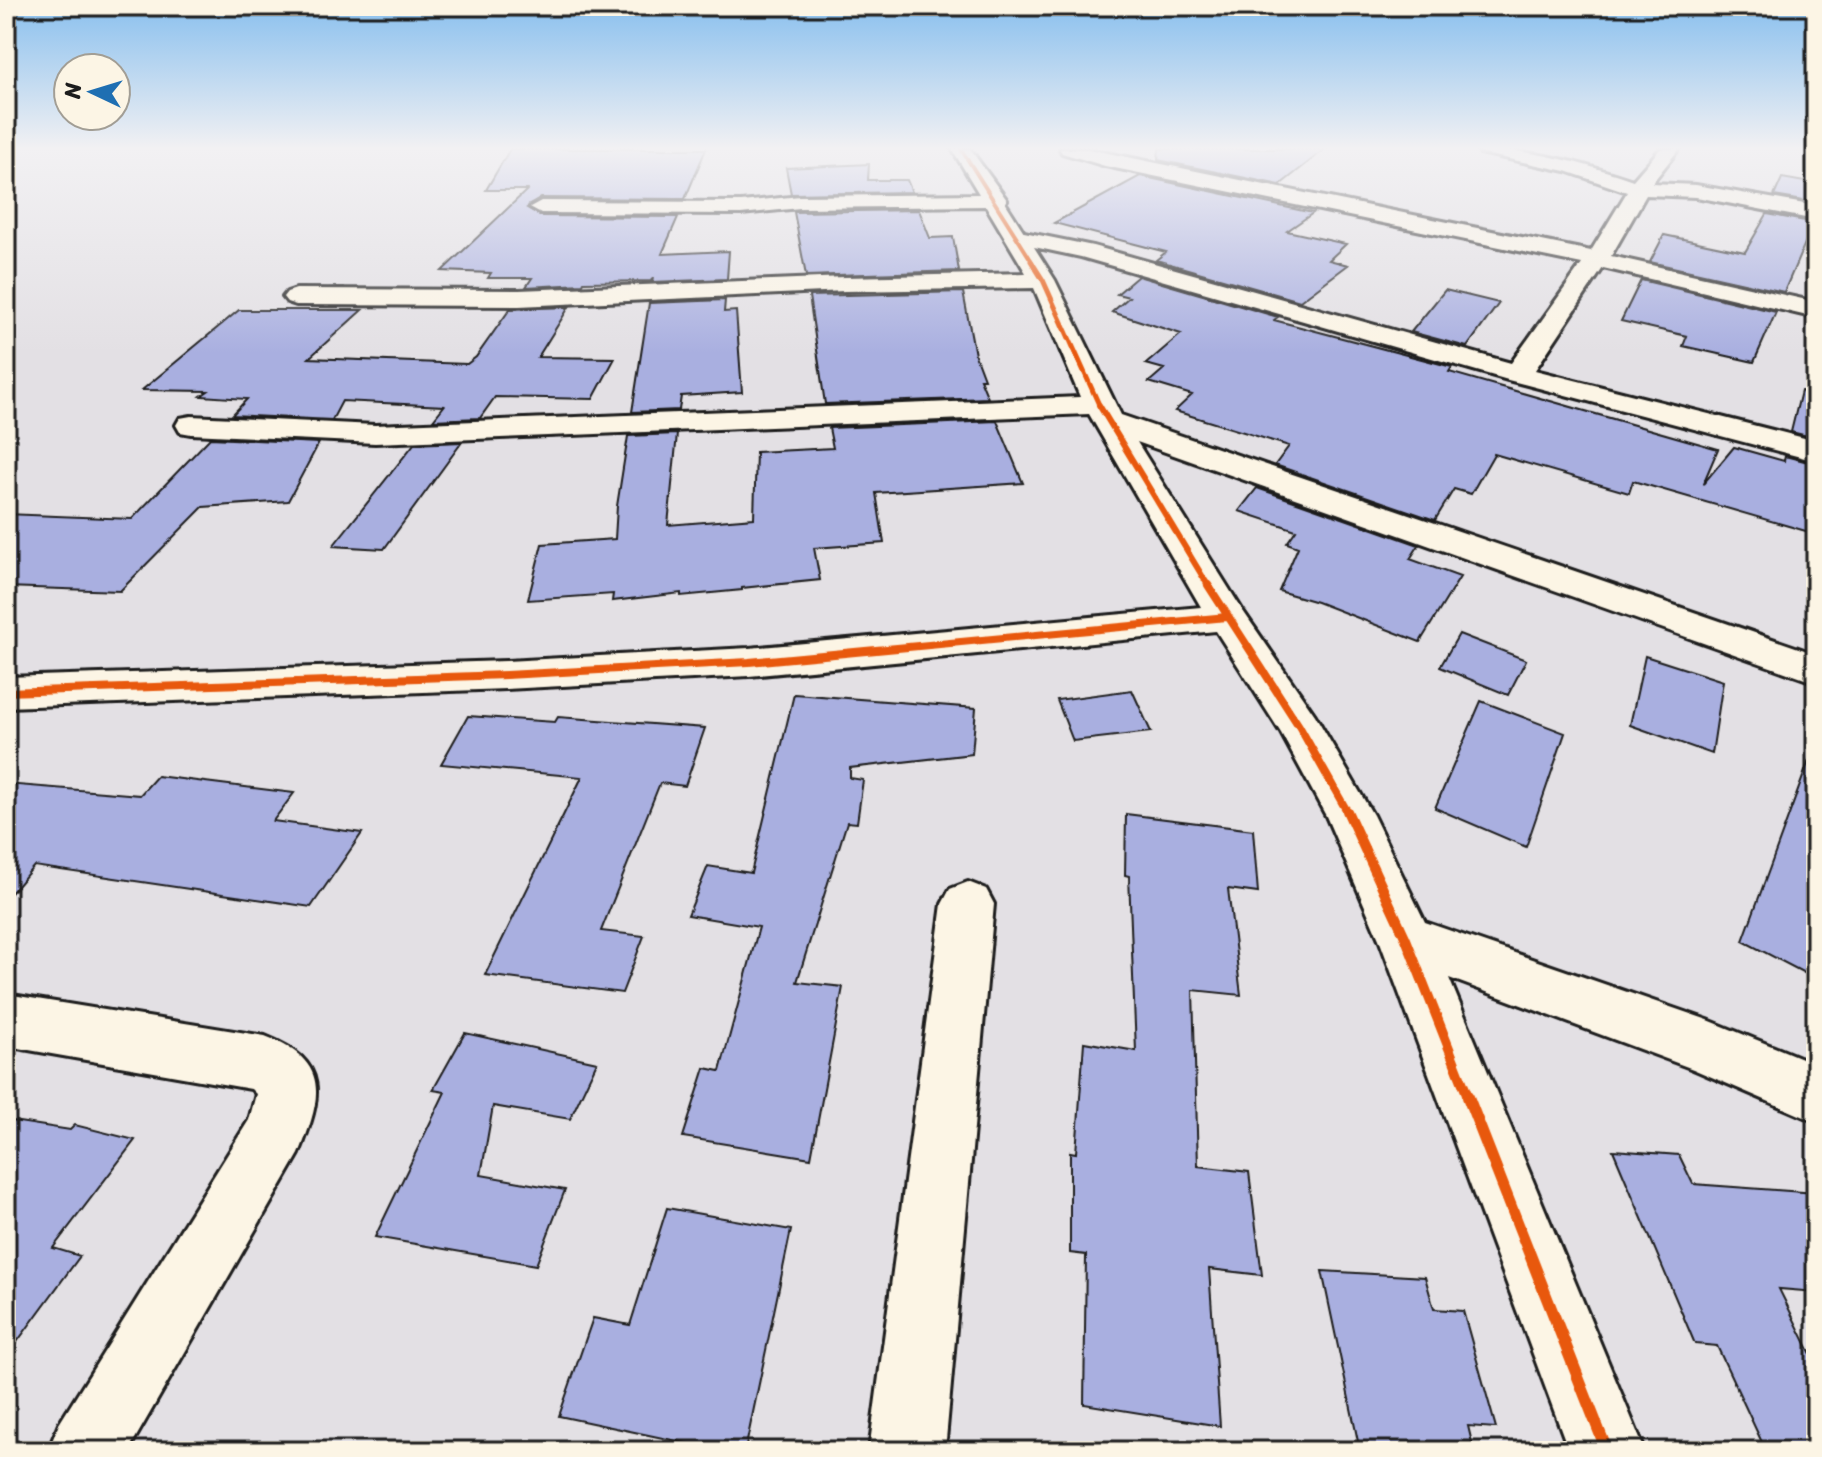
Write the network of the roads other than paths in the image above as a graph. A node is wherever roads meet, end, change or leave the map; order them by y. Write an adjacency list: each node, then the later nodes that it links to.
1 (982, 217): 4 (street)
2 (1386, 217): 5 (street)
3 (1623, 217): 5 (street)
4 (1006, 219): 6 (street); 9 (street)
5 (1598, 260): 8 (street); 9 (street)
6 (1043, 280): 7 (street); 10 (street)
7 (296, 297)
8 (1816, 310)
9 (1518, 374): 12 (street)
10 (1104, 413): 11 (street); 13 (street); 14 (street)
11 (191, 425)
12 (1816, 451)
13 (1227, 617): 15 (street); 17 (street)
14 (1816, 669)
15 (6, 692)
16 (968, 904): 21 (street)
17 (1406, 939): 19 (street); 22 (street)
18 (6, 1020): 20 (street)
19 (1816, 1093)
20 (86, 1451)
21 (907, 1451)
22 (1607, 1451)

